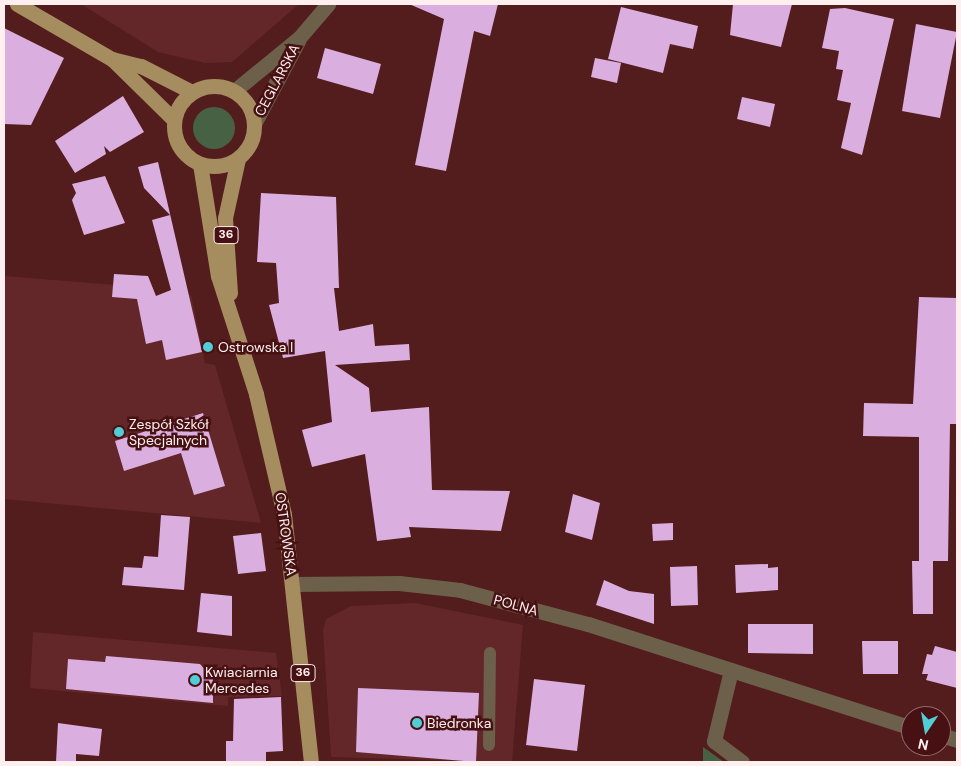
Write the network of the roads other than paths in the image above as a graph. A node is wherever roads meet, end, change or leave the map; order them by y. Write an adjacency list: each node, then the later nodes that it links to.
1 (17, 4): 4 (main road)
2 (328, 4): 3 (street, CEGLARSKA)
3 (299, 38): 5 (street, CEGLARSKA); 8 (street, CEGLARSKA)
4 (112, 59): 6 (main road); 7 (main road)
5 (234, 91): 6 (main road); 8 (main road)
6 (192, 92): 7 (main road)
7 (174, 120): 10 (main road)
8 (254, 122): 9 (main road, 36)
9 (238, 159): 10 (main road); 11 (main road, OSTROWSKA / 36)
10 (200, 164): 11 (main road, OSTROWSKA / 36)
11 (232, 312): 12 (main road, OSTROWSKA / 36)
12 (293, 584): 14 (street, POLNA); 17 (main road, OSTROWSKA / 36)
13 (490, 653): 16 (lane)
14 (731, 670): 15 (street, POLNA); 18 (street)
15 (901, 725)
16 (489, 745)
17 (311, 762)
18 (742, 762)

